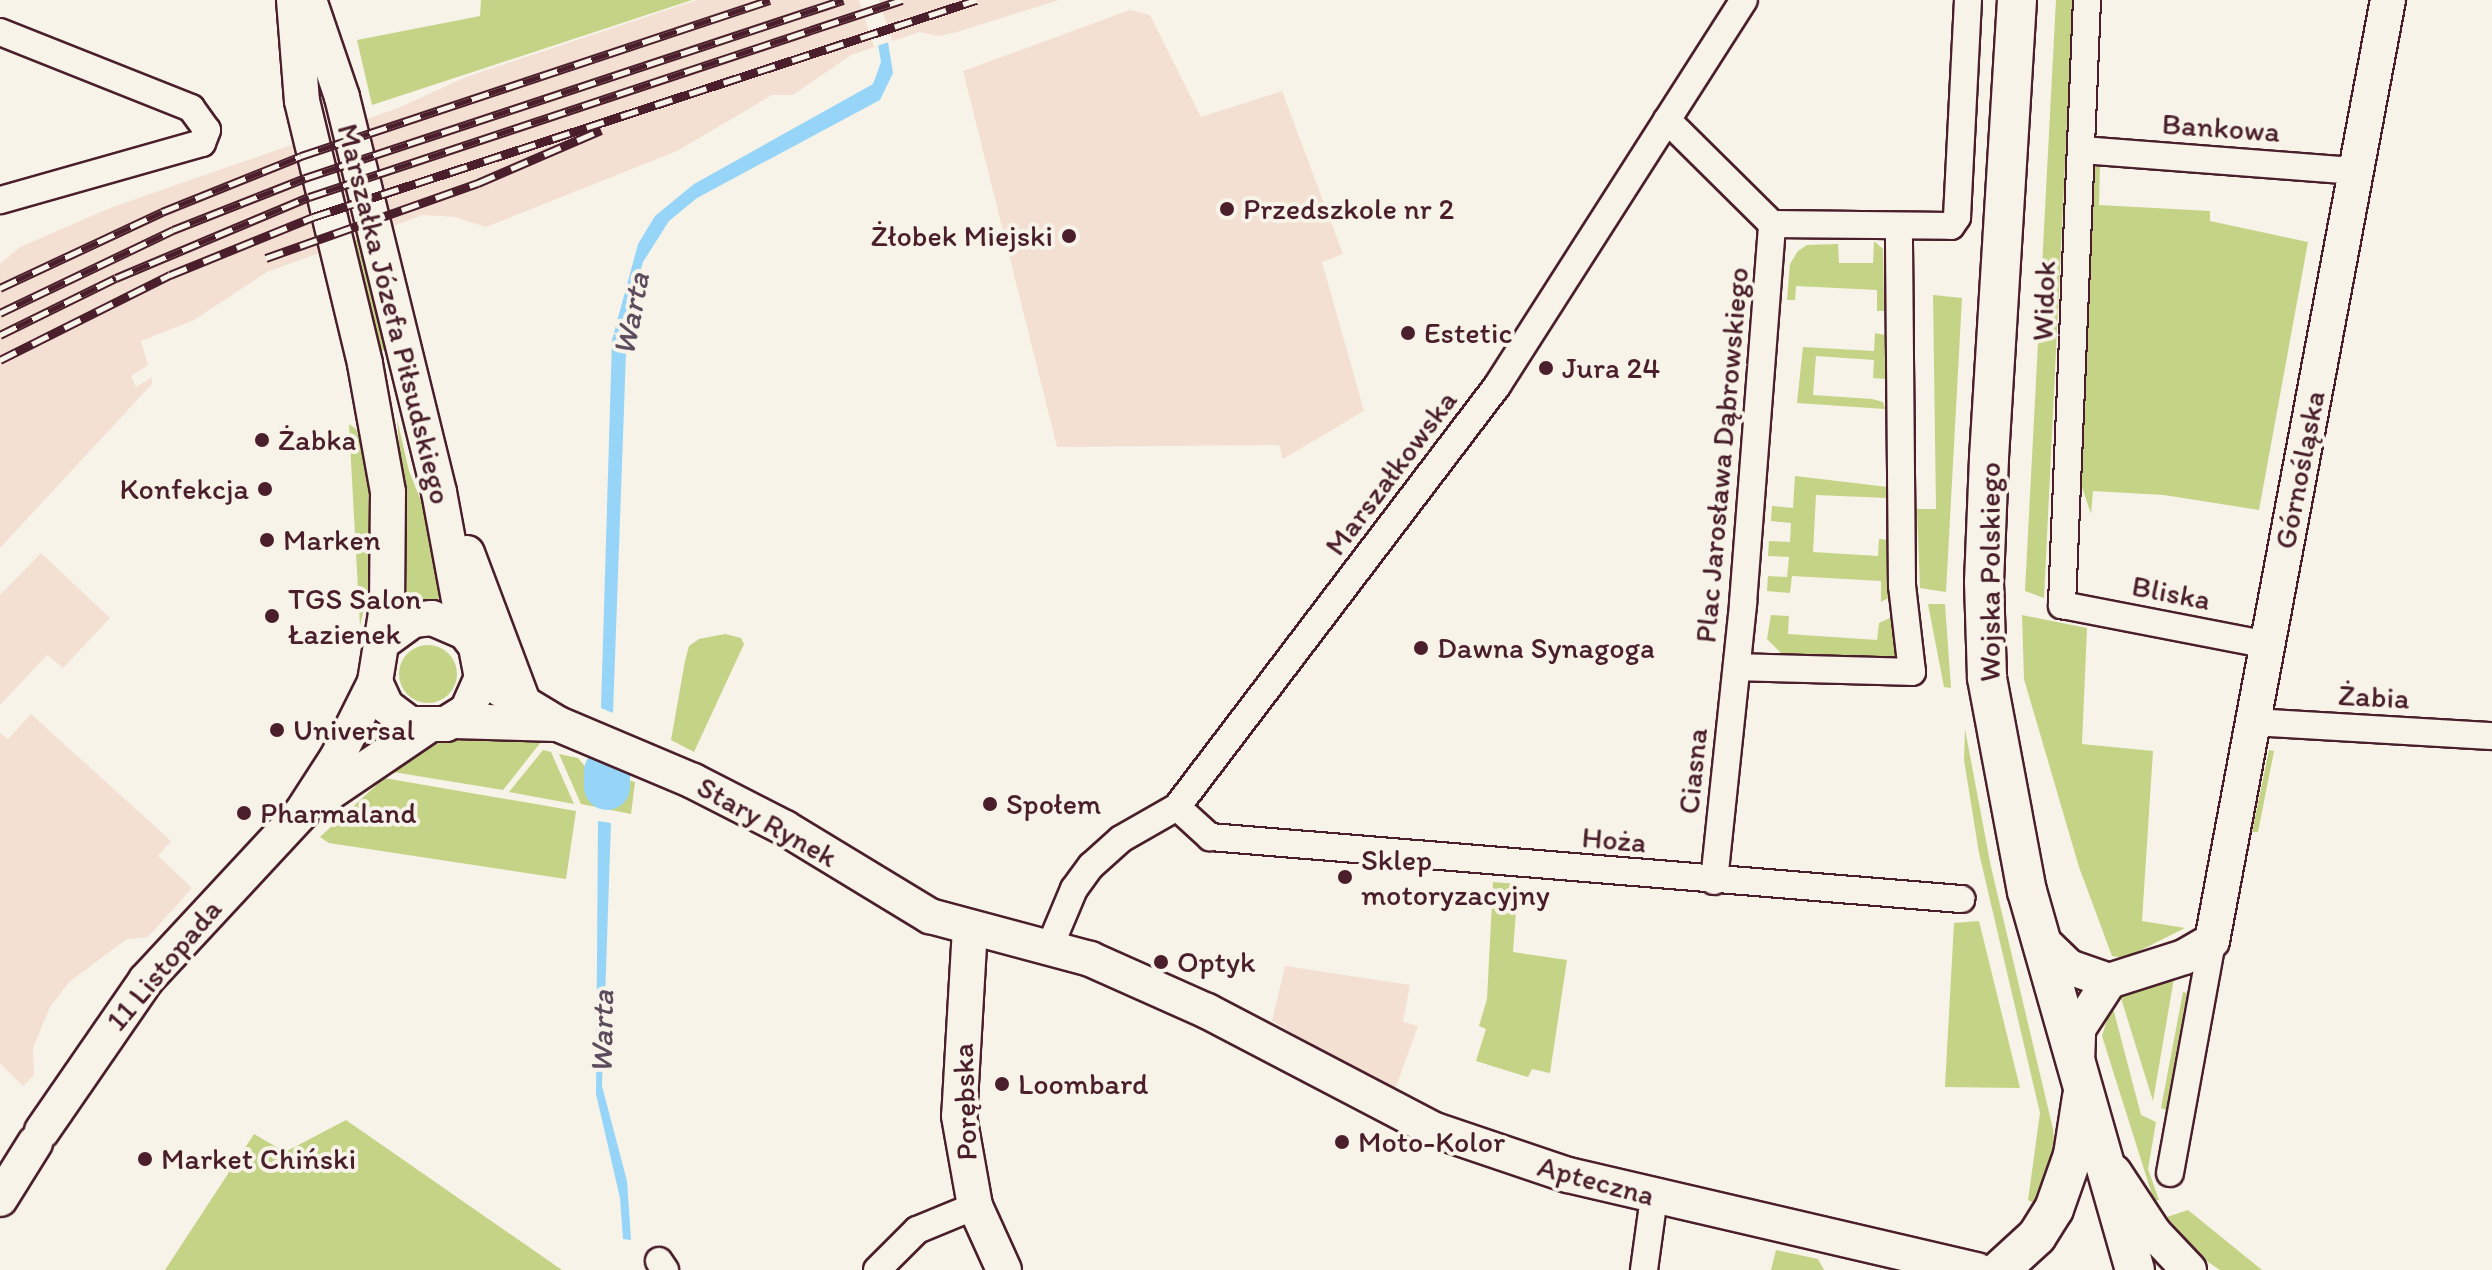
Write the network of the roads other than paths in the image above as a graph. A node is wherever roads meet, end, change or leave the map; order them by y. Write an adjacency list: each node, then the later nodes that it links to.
1 (294, 0): 16 (street, Marszałka Józefa Piłsudskiego)
2 (309, 0): 15 (street, Marszałka Józefa Piłsudskiego)
3 (1744, 0): 9 (street, Marszałkowska)
4 (1968, 0): 14 (street)
5 (2017, 0): 37 (main road, Wojska Polskiego)
6 (2087, 0): 10 (street, Widok)
7 (2388, 0): 11 (street, Górnośląska)
8 (0, 32): 12 (street)
9 (1667, 120): 13 (street); 32 (street, Marszałkowska)
10 (2082, 150): 11 (street, Bankowa); 18 (street, Widok)
11 (2356, 171): 21 (street, Górnośląska)
12 (0, 200)
13 (1772, 224): 14 (street); 22 (street, Plac Jarosława Dąbrowskiego)
14 (1899, 227): 23 (street)
15 (408, 381): 16 (street); 17 (street, Marszałka Józefa Piłsudskiego)
16 (370, 389): 20 (street, Marszałka Józefa Piłsudskiego)
17 (439, 492): 19 (street, Marszałka Józefa Piłsudskiego); 27 (street)
18 (2062, 605): 21 (street, Bliska)
19 (465, 632): 20 (street); 25 (street)
20 (384, 641): 26 (street)
21 (2267, 645): 28 (street, Górnośląska)
22 (1737, 667): 23 (street, Plac Jarosława Dąbrowskiego); 34 (street, Ciasna)
23 (1905, 675): 24 (street, Plac Jarosława Dąbrowskiego)
24 (1932, 677)
25 (482, 678): 27 (street, Stary Rynek); 29 (street)
26 (375, 682): 29 (street); 33 (street, 11 Listopada)
27 (523, 702): 30 (street, Stary Rynek)
28 (2253, 722): 31 (street, Żabia); 38 (street, Górnośląska)
29 (439, 725): 30 (street, Stary Rynek); 33 (street, 11 Listopada)
30 (568, 728): 36 (street, Stary Rynek)
31 (2492, 736)
32 (1177, 807): 34 (street, Hoża); 39 (street, Marszałkowska)
33 (302, 812): 45 (street, 11 Listopada)
34 (1714, 881): 35 (street, Hoża)
35 (1961, 899)
36 (970, 928): 39 (street, Apteczna); 46 (street, Porębska)
37 (2041, 940): 40 (street); 41 (main road, Wojska Polskiego)
38 (2212, 941): 40 (street); 43 (street, Górnośląska)
39 (1050, 946): 44 (street, Apteczna)
40 (2109, 981): 41 (street)
41 (2080, 1076): 42 (main road, Wojska Polskiego); 51 (main road)
42 (2103, 1153): 52 (main road, Wojska Polskiego); 53 (street)
43 (2170, 1173)
44 (1654, 1197): 49 (street); 50 (street, Apteczna)
45 (0, 1199)
46 (975, 1206): 47 (street); 48 (street, Porębska)
47 (877, 1270)
48 (1004, 1270)
49 (1644, 1270)
50 (1977, 1270)
51 (2000, 1270)
52 (2135, 1270)
53 (2189, 1270)

